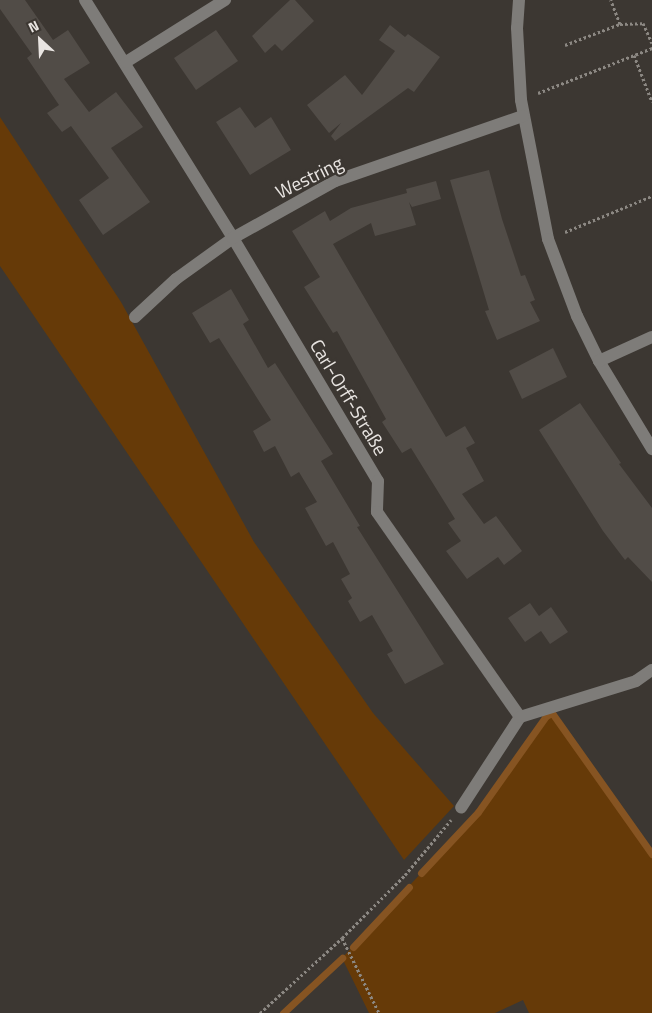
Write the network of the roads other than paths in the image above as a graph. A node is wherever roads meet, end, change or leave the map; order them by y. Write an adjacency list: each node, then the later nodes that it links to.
1 (85, 0): 4 (street, Carl-Orff-Straße)
2 (225, 0): 4 (street)
3 (519, 0): 5 (street)
4 (126, 62): 6 (street, Carl-Orff-Straße)
5 (523, 116): 6 (street, Westring); 9 (street)
6 (233, 238): 7 (street, Westring); 12 (street, Carl-Orff-Straße)
7 (136, 317)
8 (652, 337): 9 (street)
9 (599, 361): 10 (street)
10 (652, 449)
11 (652, 670): 12 (street)
12 (520, 717): 13 (street)
13 (461, 808)

